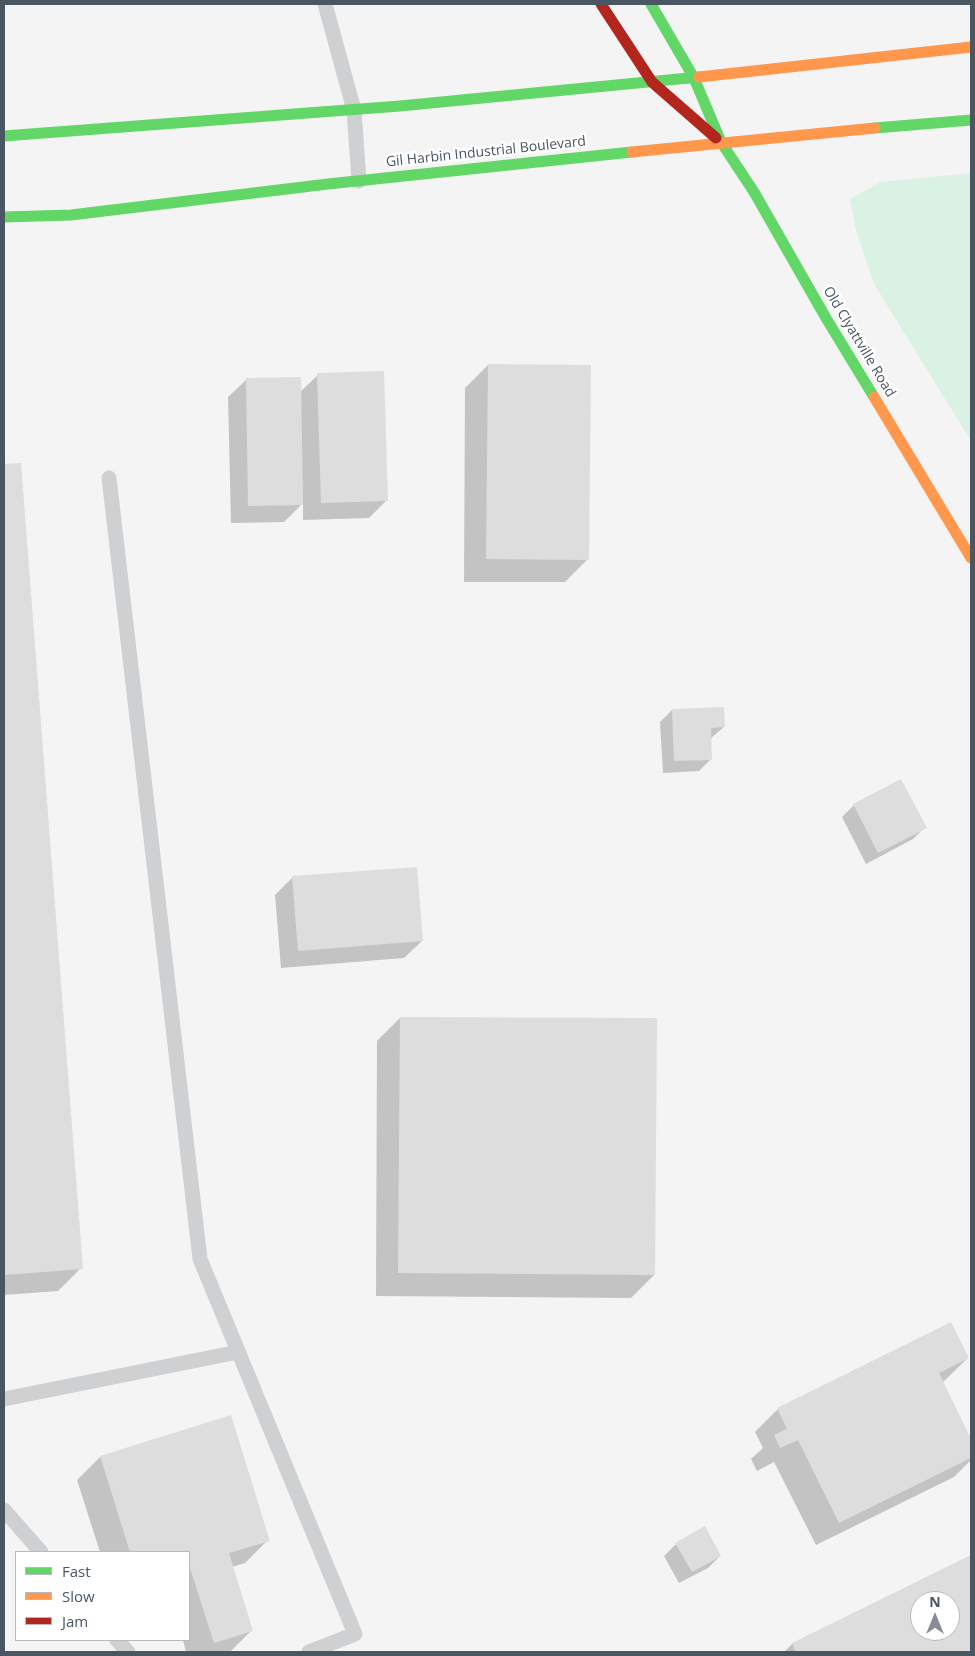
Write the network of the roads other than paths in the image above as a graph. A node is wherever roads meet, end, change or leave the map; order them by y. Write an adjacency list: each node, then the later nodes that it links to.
1 (325, 4): 7 (lane)
2 (601, 4): 6 (street, Old Clyattville Road)
3 (651, 4): 5 (street, Old Clyattville Road)
4 (971, 47): 5 (street)
5 (694, 78): 6 (street); 10 (street, Old Clyattville Road)
6 (652, 82): 7 (street); 10 (street, Old Clyattville Road)
7 (354, 110): 9 (street); 11 (lane)
8 (971, 120): 10 (street, Gil Harbin Industrial Boulevard)
9 (4, 136)
10 (721, 142): 11 (street, Gil Harbin Industrial Boulevard); 14 (street, Old Clyattville Road)
11 (359, 181): 12 (street, Gil Harbin Industrial Boulevard)
12 (4, 217)
13 (109, 478): 15 (lane)
14 (971, 558)
15 (238, 1352): 16 (lane); 21 (lane)
16 (4, 1399)
17 (4, 1510): 18 (lane)
18 (40, 1551)
19 (118, 1641): 20 (lane)
20 (128, 1652)
21 (308, 1652)

